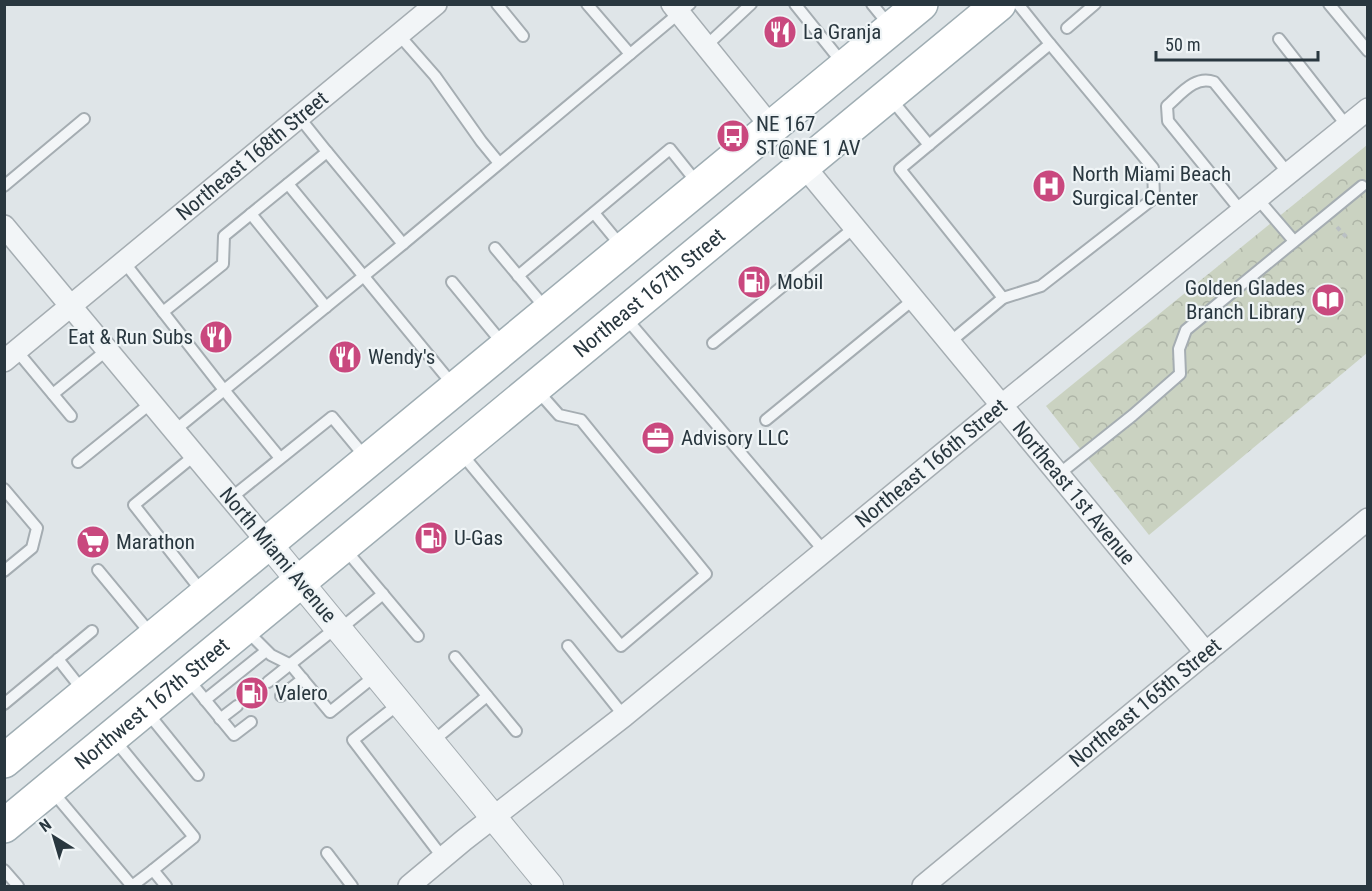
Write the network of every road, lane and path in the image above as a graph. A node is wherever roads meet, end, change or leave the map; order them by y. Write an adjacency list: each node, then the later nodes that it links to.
1 (436, 4): 14 (street, Northeast 168th Street)
2 (497, 4): 15 (lane)
3 (587, 4): 20 (lane)
4 (751, 4): 19 (lane)
5 (795, 4): 21 (lane)
6 (921, 4): 12 (main road)
7 (999, 4): 22 (main road, Northeast 167th Street)
8 (1018, 4): 17 (lane)
9 (1095, 4): 13 (lane)
10 (1329, 4): 18 (lane)
11 (681, 7): 19 (street); 20 (lane)
12 (882, 17): 21 (main road)
13 (1067, 28)
14 (399, 35): 24 (street, Northeast 168th Street); 30 (lane)
15 (523, 36)
16 (1279, 39): 26 (lane)
17 (1050, 44): 28 (lane); 52 (lane)
18 (1365, 44)
19 (706, 46): 27 (street)
20 (630, 54): 30 (lane)
21 (840, 72): 27 (main road); 31 (main road)
22 (889, 96): 28 (lane); 31 (main road, Northeast 167th Street)
23 (1368, 109): 26 (street, Northeast 166th Street)
24 (299, 117): 29 (lane); 48 (street, Northeast 168th Street)
25 (84, 119): 34 (lane)
26 (1347, 126): 32 (street, Northeast 166th Street)
27 (772, 128): 35 (main road); 38 (main road)
28 (929, 145): 52 (lane)
29 (327, 152): 33 (lane); 45 (lane)
30 (499, 163): 45 (lane)
31 (804, 166): 38 (main road, Northeast 167th Street); 43 (street, Northeast 1st Avenue)
32 (1288, 173): 37 (street, Northeast 166th Street); 39 (lane)
33 (288, 184): 41 (lane); 49 (lane)
34 (4, 186)
35 (701, 186): 40 (lane); 47 (main road)
36 (1362, 186): 44 (lane)
37 (1257, 198): 39 (street, Northeast 166th Street); 44 (lane)
38 (752, 209): 58 (main road, Northeast 167th Street)
39 (1241, 211): 69 (street, Northeast 166th Street)
40 (594, 213): 47 (lane); 50 (lane)
41 (251, 214): 55 (lane); 56 (lane)
42 (4, 226): 54 (street, North Miami Avenue)
43 (855, 227): 53 (street, Northeast 1st Avenue); 60 (lane)
44 (1294, 242): 78 (lane)
45 (403, 243): 49 (lane)
46 (495, 248): 50 (lane)
47 (624, 250): 57 (main road)
48 (124, 262): 54 (street, Northeast 168th Street); 56 (lane)
49 (363, 275): 55 (lane); 65 (lane)
50 (518, 276): 57 (lane)
51 (452, 282): 61 (lane)
52 (1003, 298): 59 (lane)
53 (914, 299): 59 (street, Northeast 1st Avenue); 71 (lane)
54 (70, 307): 62 (street, North Miami Avenue); 63 (street, Northeast 168th Street)
55 (326, 307): 66 (lane)
56 (163, 312): 66 (lane)
57 (548, 312): 61 (main road)
58 (623, 315): 64 (main road, Northeast 167th Street); 84 (lane)
59 (950, 342): 69 (street, Northeast 1st Avenue)
60 (713, 343)
61 (506, 347): 65 (main road)
62 (107, 350): 67 (lane); 68 (street, North Miami Avenue)
63 (11, 356): 67 (lane)
64 (535, 387): 73 (main road, Northeast 167th Street); 73 (lane)
65 (456, 388): 76 (main road)
66 (224, 390): 72 (lane); 75 (lane)
67 (53, 394): 70 (lane)
68 (151, 403): 72 (street, North Miami Avenue); 77 (lane)
69 (1002, 405): 78 (street, Northeast 1st Avenue); 84 (street, Northeast 166th Street)
70 (71, 416)
71 (766, 420)
72 (174, 431): 74 (street, North Miami Avenue)
73 (459, 451): 83 (main road, Northeast 167th Street)
74 (195, 455): 80 (street, North Miami Avenue); 89 (lane)
75 (280, 458): 76 (lane); 80 (lane)
76 (368, 460): 82 (main road)
77 (78, 462)
78 (1059, 474): 96 (street, Northeast 1st Avenue)
79 (4, 489): 86 (lane)
80 (231, 498): 82 (street, North Miami Avenue)
81 (1368, 519): 96 (street, Northeast 165th Street)
82 (268, 543): 87 (street, North Miami Avenue); 89 (main road)
83 (343, 546): 87 (main road, Northeast 167th Street); 88 (lane)
84 (824, 551): 111 (street, Northeast 166th Street)
85 (98, 570): 93 (lane)
86 (4, 571)
87 (300, 581): 90 (street, North Miami Avenue); 94 (main road, Northwest 167th Street)
88 (383, 594): 90 (lane); 92 (lane)
89 (205, 596): 93 (main road)
90 (339, 628): 99 (lane); 100 (street, North Miami Avenue)
91 (92, 631): 98 (lane)
92 (418, 636)
93 (154, 637): 104 (main road)
94 (255, 639): 99 (lane); 103 (main road, Northwest 167th Street)
95 (567, 646): 111 (lane)
96 (1206, 653): 131 (street, Northeast 165th Street)
97 (455, 657): 106 (lane)
98 (58, 659): 104 (lane); 108 (lane)
99 (291, 664): 101 (lane); 102 (lane)
100 (377, 674): 101 (lane); 107 (street, North Miami Avenue)
101 (303, 679): 105 (lane)
102 (268, 682)
103 (195, 688): 110 (main road, Northwest 167th Street); 112 (lane)
104 (86, 694): 117 (main road)
105 (281, 696)
106 (488, 696): 114 (lane); 116 (lane)
107 (400, 703): 116 (street, North Miami Avenue); 123 (lane)
108 (4, 704)
109 (237, 706): 112 (lane)
110 (145, 709): 115 (main road, Northwest 167th Street); 118 (lane)
111 (624, 716): 120 (street, Northeast 166th Street)
112 (220, 719): 113 (lane)
113 (250, 722)
114 (516, 731)
115 (112, 737): 119 (main road, Northwest 167th Street); 125 (lane)
116 (432, 742): 120 (street, North Miami Avenue)
117 (4, 761)
118 (198, 775)
119 (50, 789): 121 (main road, Northwest 167th Street); 125 (lane)
120 (495, 818): 123 (street, Northeast 166th Street); 130 (street, North Miami Avenue)
121 (4, 826)
122 (327, 853): 128 (lane)
123 (443, 858): 129 (street, Northeast 166th Street)
124 (4, 870): 126 (lane)
125 (153, 870): 127 (lane)
126 (18, 886)
127 (166, 886)
128 (352, 886)
129 (409, 886)
130 (550, 886)
131 (923, 886)

